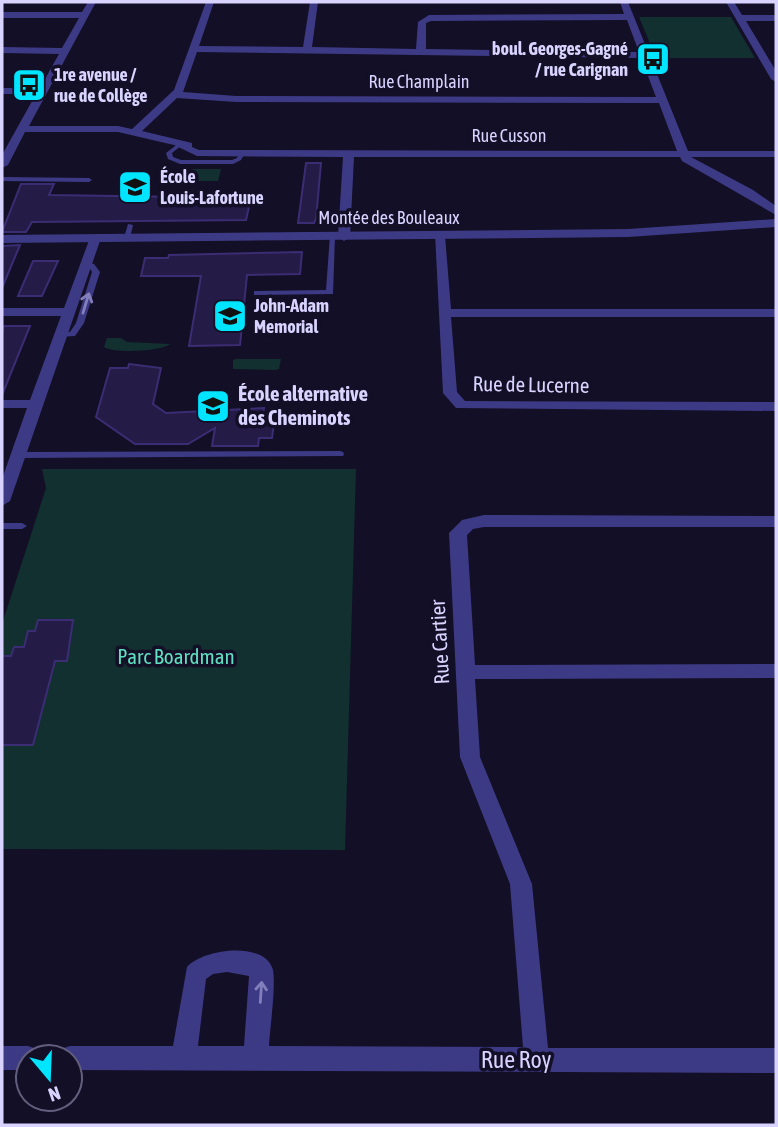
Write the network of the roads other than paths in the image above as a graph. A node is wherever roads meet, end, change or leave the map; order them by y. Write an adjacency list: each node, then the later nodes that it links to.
1 (92, 2): 7 (street)
2 (210, 2): 11 (street)
3 (314, 2): 12 (street)
4 (624, 2): 8 (street)
5 (730, 2): 9 (street)
6 (2, 15): 7 (street)
7 (85, 15): 15 (street)
8 (630, 18): 14 (street); 16 (street)
9 (739, 18): 10 (street); 17 (street)
10 (776, 18)
11 (194, 49): 12 (street); 22 (street)
12 (307, 49): 14 (street)
13 (2, 50): 15 (street)
14 (421, 50): 16 (street)
15 (65, 51): 21 (street)
16 (645, 55): 23 (street)
17 (763, 57): 18 (street); 19 (street)
18 (776, 57)
19 (776, 79)
20 (2, 91): 21 (street)
21 (44, 91): 24 (street)
22 (175, 95): 23 (street, Rue Champlain); 25 (street)
23 (664, 100): 27 (street)
24 (20, 132): 25 (street, Rue Cusson); 26 (street, Rue Cusson); 30 (street)
25 (134, 132): 28 (street, Rue Cusson)
26 (2, 136)
27 (687, 152): 28 (street, Rue Cusson); 29 (street, Rue Cusson); 33 (street)
28 (349, 153): 35 (street)
29 (776, 154)
30 (2, 165)
31 (2, 179): 32 (lane)
32 (89, 180)
33 (776, 211)
34 (776, 223): 36 (street, Montée des Bouleaux)
35 (338, 236): 36 (street, Montée des Bouleaux); 37 (street, Montée des Bouleaux); 40 (lane)
36 (439, 236): 43 (street, Rue de Lucerne)
37 (95, 238): 38 (street, Montée des Bouleaux); 39 (street)
38 (2, 239)
39 (86, 264): 42 (street); 45 (lane, one-way to 39)
40 (257, 293)
41 (2, 312): 42 (street)
42 (69, 312): 45 (street)
43 (444, 313): 44 (street); 48 (street, Rue de Lucerne)
44 (776, 313)
45 (60, 335): 47 (street)
46 (2, 404): 47 (street)
47 (37, 404): 50 (street)
48 (776, 407)
49 (340, 454): 50 (lane)
50 (19, 455): 51 (street)
51 (2, 500)
52 (776, 521): 55 (street, Rue Cartier)
53 (2, 526): 54 (lane)
54 (22, 526)
55 (464, 671): 56 (street); 60 (street, Rue Cartier)
56 (776, 671)
57 (84, 1058): 58 (street, Rue Roy)
58 (184, 1059): 59 (street, Rue Roy); 59 (street, one-way to 58)
59 (256, 1060): 60 (street, Rue Roy)
60 (537, 1060): 61 (street, Rue Roy)
61 (776, 1061)

